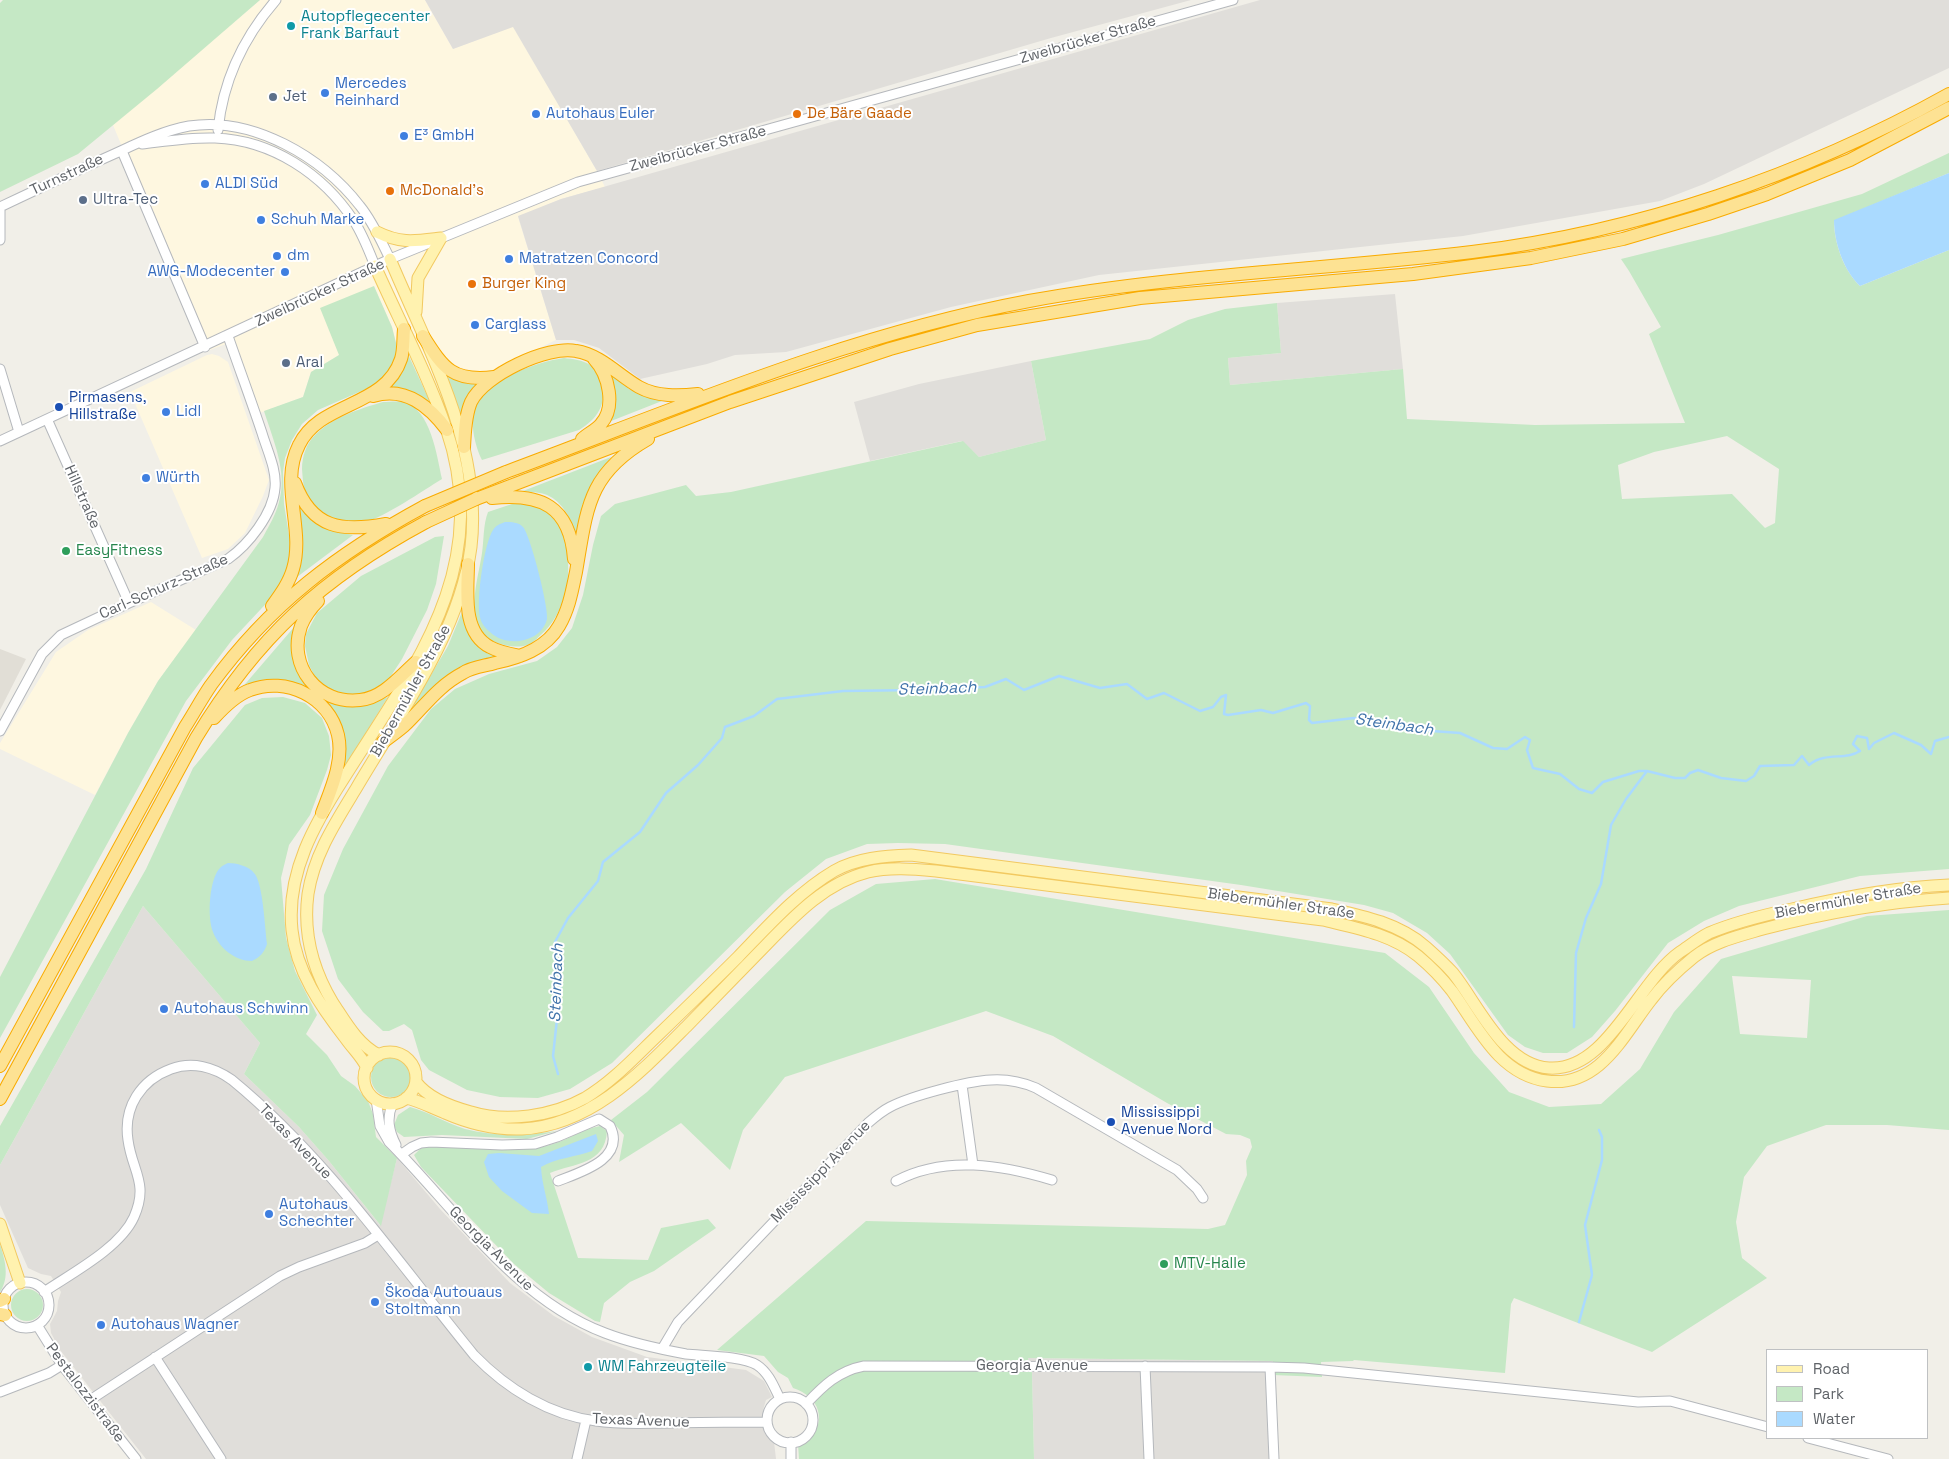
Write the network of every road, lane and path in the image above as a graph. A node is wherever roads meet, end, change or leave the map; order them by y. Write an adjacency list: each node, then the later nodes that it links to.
1 (276, 0): 6 (street)
2 (1233, 0): 3 (street, Zweibrücker Straße)
3 (1208, 3): 12 (street, Zweibrücker Straße)
4 (1949, 94): 24 (highway)
5 (1949, 108): 27 (highway)
6 (218, 126): 7 (street); 8 (street, Turnstraße); 11 (street, Turnstraße)
7 (217, 138): 8 (street, Turnstraße); 15 (street, Turnstraße)
8 (135, 145): 9 (street, Turnstraße)
9 (122, 151): 10 (street, Turnstraße); 20 (street)
10 (0, 207): 13 (street)
11 (376, 232): 12 (main road); 14 (street, Turnstraße)
12 (441, 238): 14 (street, Zweibrücker Straße); 16 (main road)
13 (0, 240)
14 (390, 259): 15 (street, Zweibrücker Straße); 16 (main road, Biebermühler Straße)
15 (375, 266): 17 (main road, Biebermühler Straße); 18 (street, Zweibrücker Straße)
16 (416, 319): 19 (main road, Biebermühler Straße)
17 (404, 329): 25 (highway); 28 (main road, Biebermühler Straße)
18 (228, 336): 20 (street, Zweibrücker Straße); 39 (street, Carl-Schurz-Straße)
19 (424, 336): 23 (highway); 31 (main road, Biebermühler Straße)
20 (205, 347): 26 (street, Zweibrücker Straße)
21 (590, 356): 23 (highway); 24 (highway); 32 (highway)
22 (0, 368): 29 (street)
23 (494, 377): 31 (highway)
24 (716, 392): 32 (highway)
25 (362, 400): 28 (highway); 33 (highway)
26 (47, 419): 29 (street, Zweibrücker Straße); 39 (street, Hillstraße)
27 (679, 420): 34 (highway); 38 (highway)
28 (446, 430): 42 (main road, Biebermühler Straße)
29 (19, 432): 30 (street, Zweibrücker Straße)
30 (0, 441)
31 (464, 447): 36 (main road, Biebermühler Straße)
32 (566, 450): 35 (highway, bridge)
33 (291, 471): 35 (highway); 40 (highway)
34 (507, 492): 37 (highway, bridge); 38 (highway)
35 (397, 522): 40 (highway)
36 (468, 564): 41 (highway); 45 (main road, Biebermühler Straße)
37 (342, 573): 42 (highway); 44 (highway)
38 (575, 576): 41 (highway)
39 (129, 603): 43 (street, Carl-Schurz-Straße)
40 (252, 635): 50 (highway)
41 (520, 656): 45 (highway)
42 (416, 662): 46 (main road, Biebermühler Straße)
43 (0, 731)
44 (196, 738): 46 (highway); 55 (highway)
45 (383, 742): 49 (main road, Biebermühler Straße)
46 (322, 813): 51 (main road, Biebermühler Straße)
47 (1949, 885): 52 (main road, Biebermühler Straße)
48 (1949, 898): 54 (main road)
49 (378, 1055): 51 (main road); 52 (main road)
50 (0, 1066)
51 (367, 1068): 56 (main road)
52 (416, 1082): 54 (main road)
53 (962, 1085): 59 (street); 63 (street, Mississippi Avenue); 71 (street, Mississippi Avenue)
54 (406, 1098): 57 (main road)
55 (0, 1099)
56 (376, 1099): 57 (main road); 58 (street, Georgia Avenue)
57 (393, 1103): 58 (street, Georgia Avenue)
58 (402, 1154): 61 (street); 71 (street, Georgia Avenue)
59 (973, 1165): 60 (street); 62 (street)
60 (1052, 1180)
61 (558, 1181)
62 (896, 1181)
63 (1203, 1198)
64 (0, 1224): 66 (main road)
65 (378, 1235): 67 (street, Texas Avenue); 72 (street); 80 (street, Texas Avenue)
66 (20, 1283): 67 (street); 68 (street)
67 (44, 1292): 70 (street)
68 (2, 1300): 69 (street)
69 (3, 1314): 70 (street)
70 (37, 1325): 73 (street, Pestalozzistraße)
71 (662, 1349): 77 (street, Georgia Avenue)
72 (155, 1357): 78 (street); 86 (street)
73 (62, 1365): 76 (street); 78 (street, Pestalozzistraße)
74 (1145, 1366): 75 (street, Georgia Avenue); 79 (street, Georgia Avenue); 89 (street)
75 (1270, 1367): 82 (street, Georgia Avenue); 90 (street)
76 (0, 1392)
77 (780, 1399): 79 (street); 81 (street)
78 (90, 1400): 85 (street, Pestalozzistraße)
79 (806, 1404): 84 (street)
80 (586, 1420): 81 (street, Texas Avenue); 87 (street)
81 (767, 1422): 84 (street)
82 (1766, 1426)
83 (1812, 1439): 91 (street)
84 (790, 1442): 88 (street)
85 (136, 1459)
86 (221, 1459)
87 (577, 1459)
88 (791, 1459)
89 (1148, 1459)
90 (1274, 1459)
91 (1888, 1459)

